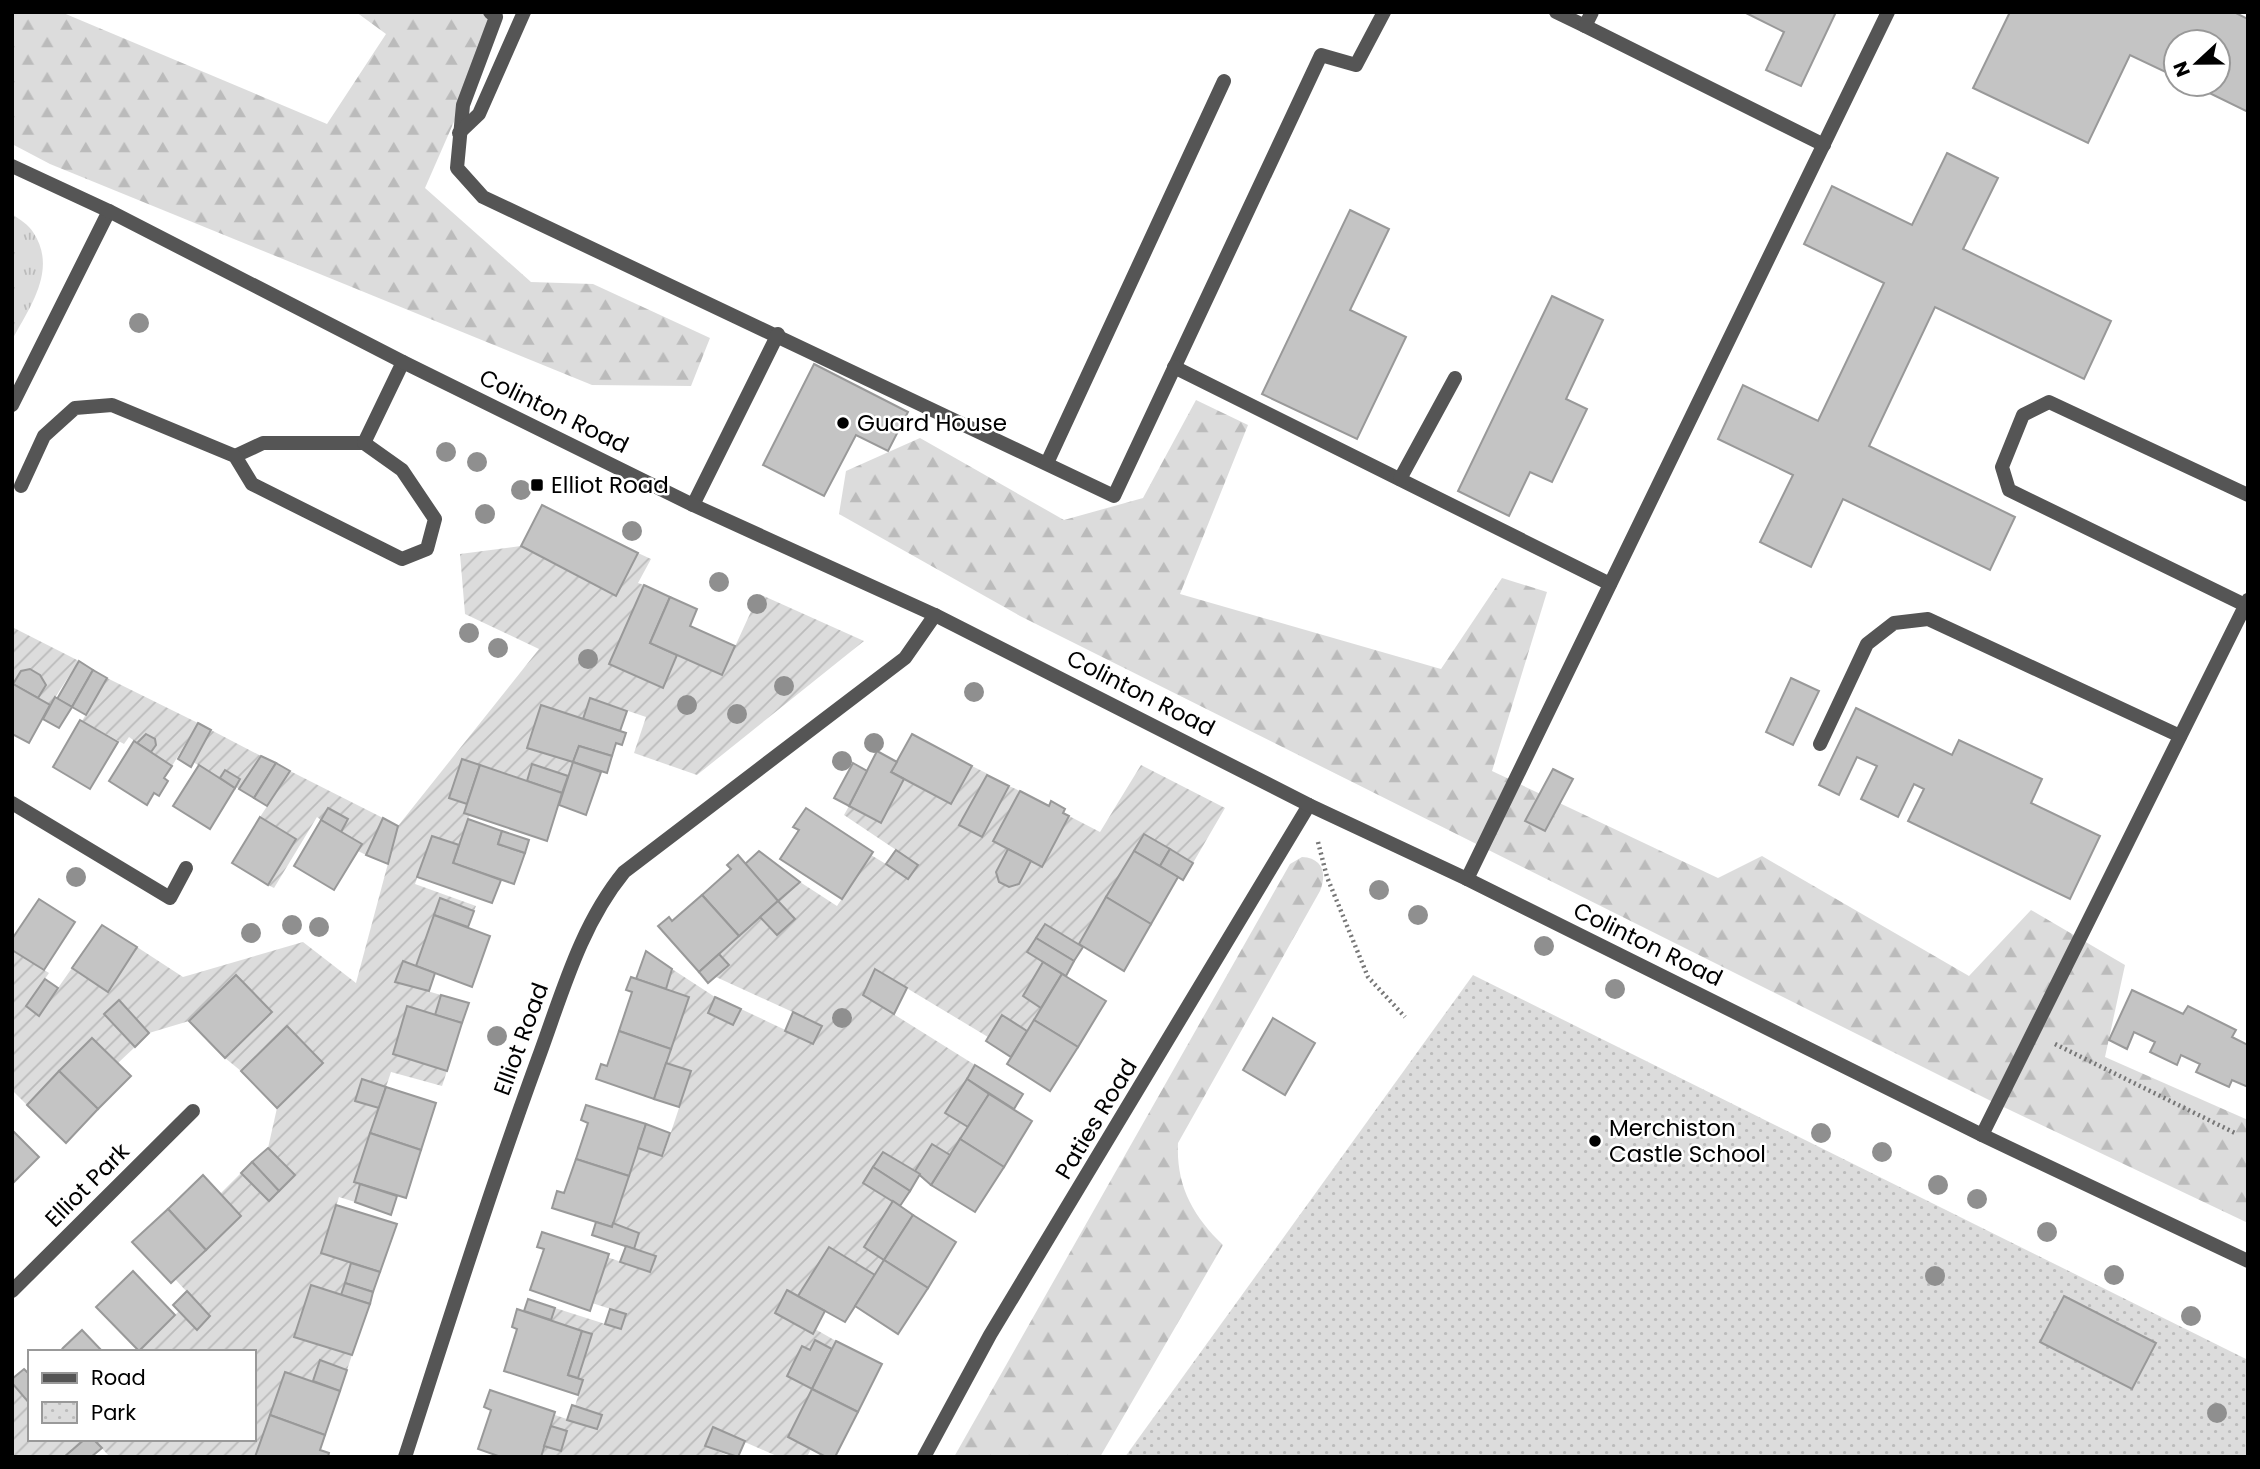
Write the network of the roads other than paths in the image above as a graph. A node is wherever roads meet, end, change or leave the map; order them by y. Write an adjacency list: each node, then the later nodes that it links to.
1 (490, 12): 9 (street)
2 (524, 12): 9 (street)
3 (1384, 12): 15 (street)
4 (1556, 12): 7 (street)
5 (1592, 12): 7 (street)
6 (1888, 12): 10 (street)
7 (1585, 26): 10 (street)
8 (1224, 81): 20 (street)
9 (459, 133): 13 (street)
10 (1824, 145): 25 (street)
11 (12, 166): 12 (street, Colinton Road)
12 (109, 211): 14 (street, Colinton Road); 17 (street)
13 (778, 334): 20 (street); 24 (street)
14 (403, 362): 18 (street); 24 (street, Colinton Road)
15 (1174, 367): 20 (street); 21 (street)
16 (1455, 378): 21 (street)
17 (12, 405)
18 (364, 443): 19 (street); 19 (street)
19 (235, 456): 22 (street)
20 (1047, 463)
21 (1400, 479): 25 (street)
22 (21, 486)
23 (2248, 495): 26 (street)
24 (694, 505): 27 (street, Colinton Road)
25 (1610, 584): 33 (street)
26 (2246, 603): 28 (street)
27 (935, 615): 31 (street, Colinton Road); 38 (street, Elliot Road)
28 (2180, 736): 29 (street); 35 (street)
29 (1820, 744)
30 (12, 803): 32 (street)
31 (1308, 805): 33 (street, Colinton Road); 39 (street, Paties Road)
32 (186, 868)
33 (1467, 879): 35 (street, Colinton Road)
34 (193, 1111): 37 (street, Elliot Park)
35 (1982, 1135): 36 (street, Colinton Road)
36 (2248, 1261)
37 (12, 1291)
38 (405, 1457)
39 (924, 1457)

